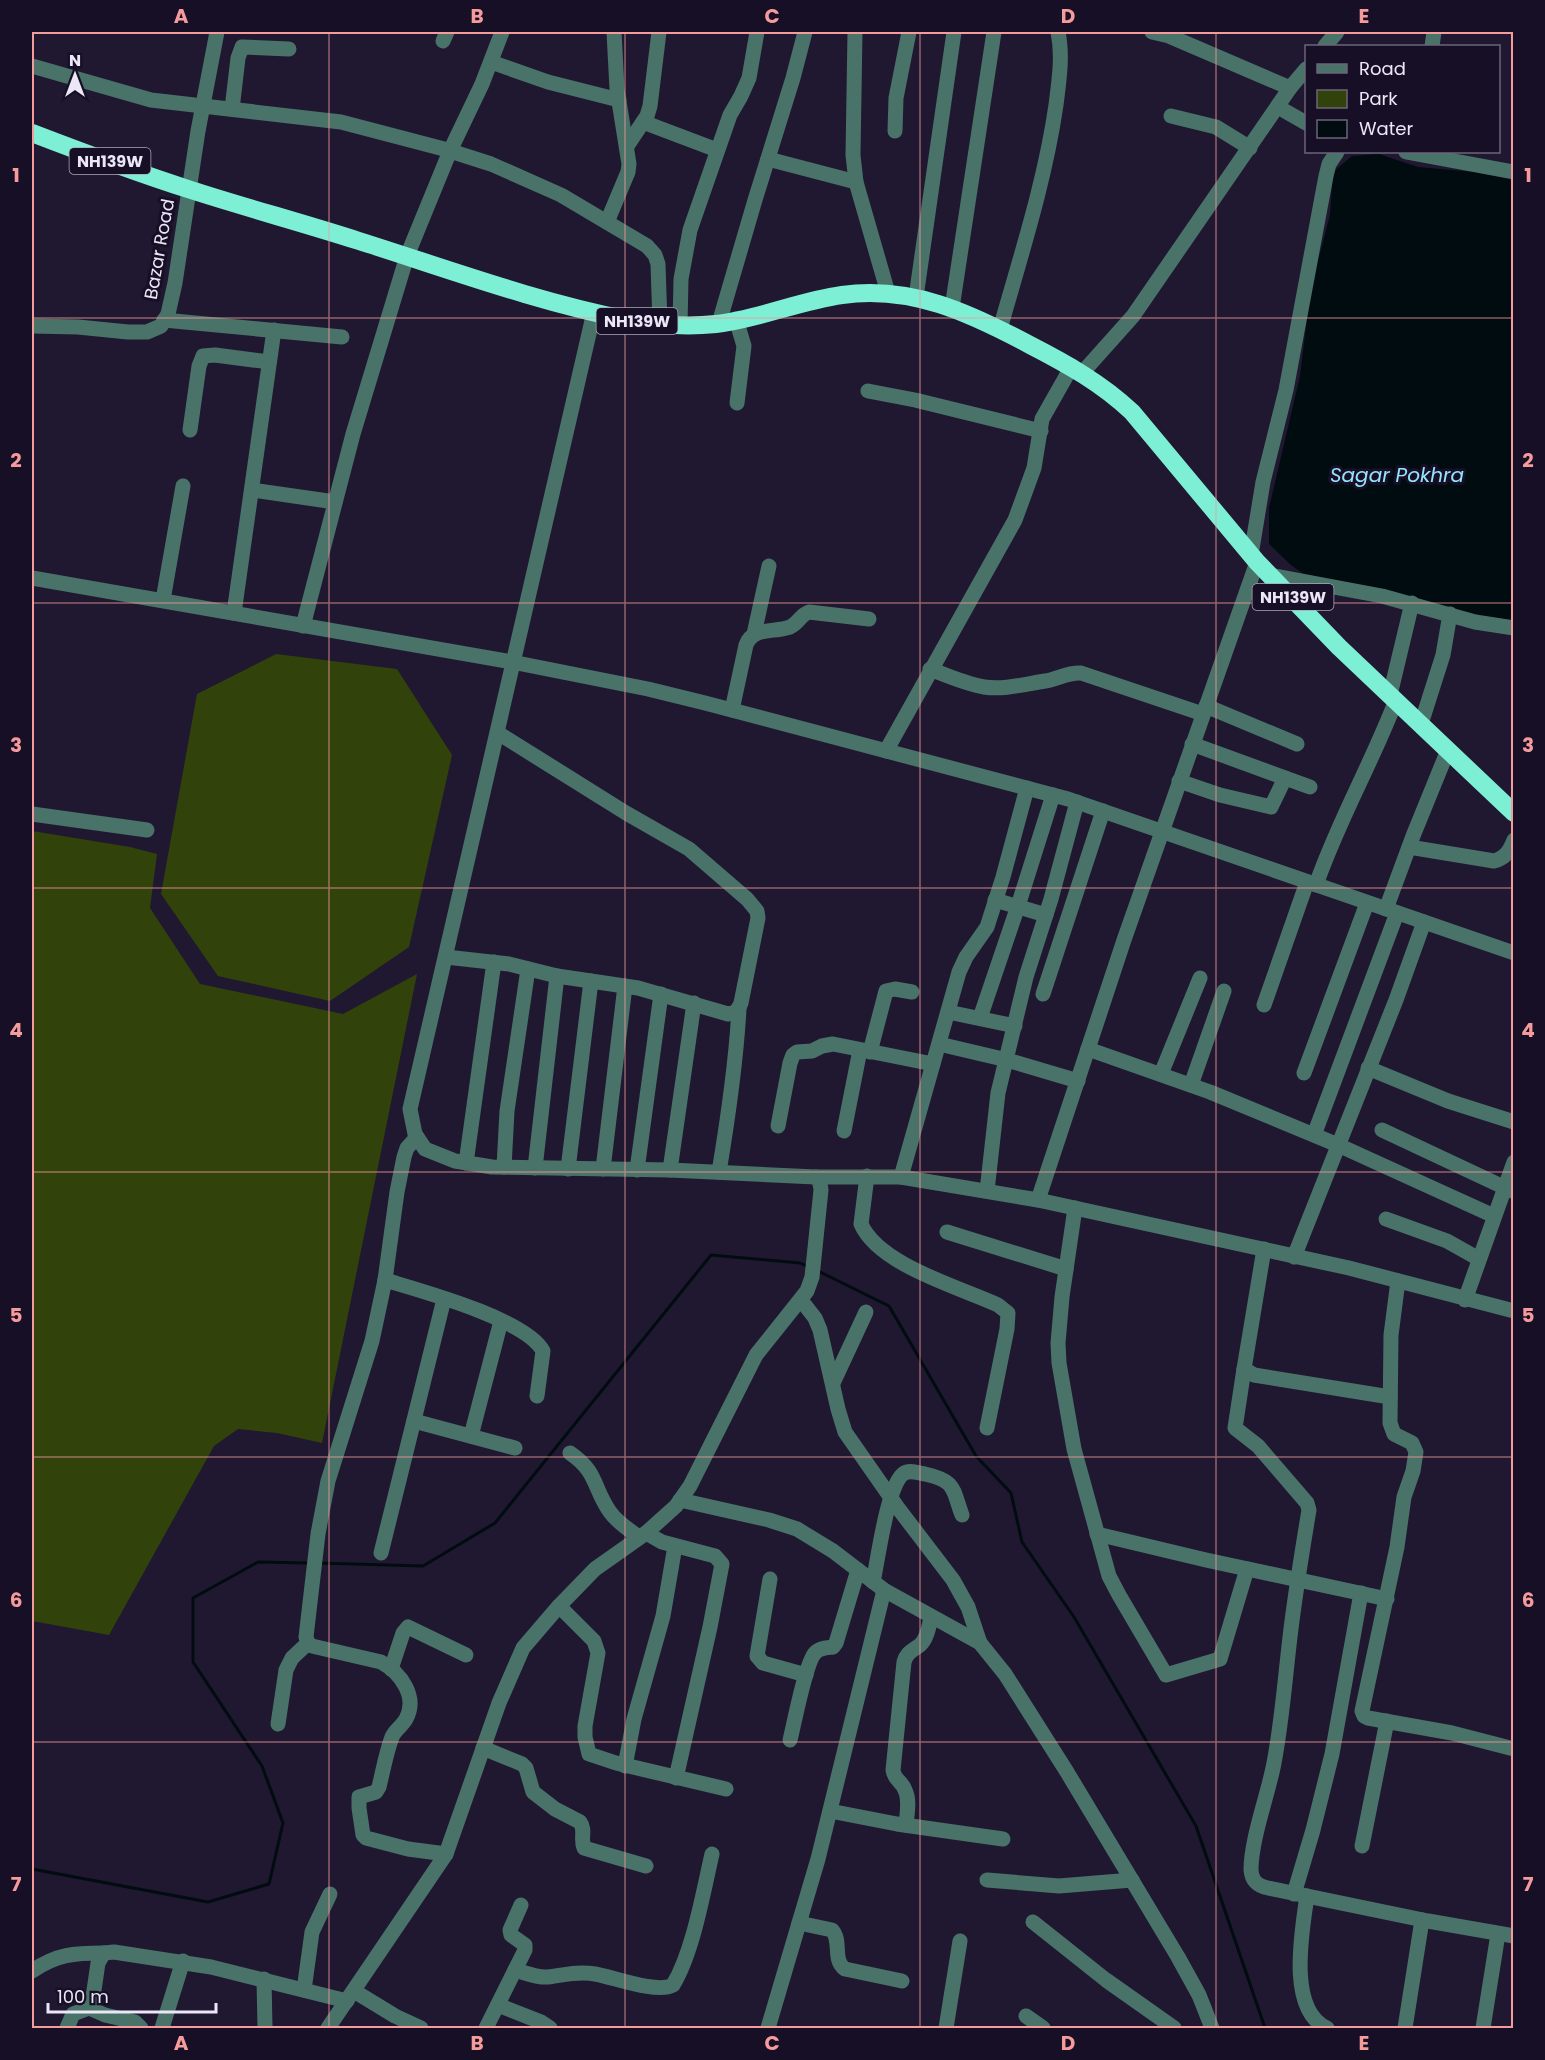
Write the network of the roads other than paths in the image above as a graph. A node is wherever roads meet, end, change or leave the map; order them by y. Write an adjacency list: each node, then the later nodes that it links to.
1 (217, 32): 21 (street, Bazar Road)
2 (502, 32): 16 (street)
3 (614, 32): 20 (street)
4 (659, 32): 25 (street)
5 (757, 32): 31 (street)
6 (805, 32): 35 (street)
7 (855, 32): 37 (street)
8 (909, 32): 27 (street)
9 (954, 32): 42 (street)
10 (994, 32): 43 (street)
11 (1058, 32): 50 (street)
12 (1152, 32): 19 (street)
13 (1336, 32): 14 (street)
14 (1326, 45)
15 (289, 49): 23 (street)
16 (491, 62): 20 (street); 32 (street)
17 (32, 66): 21 (street)
18 (1305, 70): 19 (street)
19 (1290, 88): 22 (street)
20 (619, 100): 29 (street)
21 (202, 107): 23 (street); 38 (street, Bazar Road)
22 (1278, 107): 26 (street); 30 (street)
23 (232, 109): 32 (street)
24 (1172, 116): 30 (street)
25 (643, 122): 29 (street); 31 (street)
26 (1305, 122)
27 (895, 131)
28 (32, 133): 38 (highway, NH139W)
29 (627, 146): 39 (street)
30 (1250, 148): 54 (street)
31 (717, 150): 49 (street)
32 (450, 151): 39 (street); 40 (street)
33 (1336, 153): 62 (street)
34 (1412, 153): 36 (street)
35 (768, 159): 37 (street); 46 (street)
36 (1514, 172)
37 (856, 182): 41 (street)
38 (189, 190): 40 (highway, NH139W); 45 (street, Bazar Road)
39 (606, 222): 47 (street)
40 (407, 256): 44 (highway, NH139W); 61 (street)
41 (888, 293): 42 (highway, NH139W); 46 (highway, NH139W)
42 (916, 297): 43 (highway, NH139W)
43 (952, 308): 50 (highway, NH139W)
44 (594, 312): 47 (highway, NH139W); 74 (street)
45 (164, 320): 48 (street, Bazar Road); 51 (street)
46 (728, 321): 49 (highway, NH139W); 56 (street)
47 (660, 324): 49 (highway, NH139W)
48 (32, 326)
49 (680, 326)
50 (1000, 329): 54 (highway, NH139W)
51 (274, 330): 52 (street); 53 (street)
52 (342, 337)
53 (269, 362): 57 (street); 60 (street)
54 (1077, 369): 58 (street); 62 (highway, NH139W)
55 (868, 392): 58 (street)
56 (737, 403)
57 (190, 430)
58 (1041, 431): 75 (street)
59 (183, 486): 66 (street)
60 (252, 490): 61 (street); 68 (street)
61 (335, 502): 71 (street)
62 (1254, 558): 64 (highway, NH139W); 78 (street)
63 (769, 566): 73 (street)
64 (1270, 575): 67 (street); 76 (highway, NH139W)
65 (32, 578): 66 (street)
66 (163, 600): 68 (street)
67 (1412, 603): 69 (street); 76 (street)
68 (234, 613): 71 (street)
69 (1450, 614): 72 (street); 79 (street)
70 (869, 620): 73 (street)
71 (303, 626): 74 (street)
72 (1514, 628)
73 (754, 634): 77 (street)
74 (512, 662): 77 (street); 80 (street)
75 (930, 669): 78 (street); 84 (street)
76 (1393, 698): 79 (highway, NH139W); 98 (street)
77 (732, 710): 84 (street)
78 (1204, 710): 81 (street); 82 (street)
79 (1421, 724): 83 (highway, NH139W)
80 (498, 733): 106 (street); 119 (street)
81 (1192, 744): 85 (street); 86 (street)
82 (1296, 744)
83 (1448, 750): 92 (highway, NH139W); 97 (street)
84 (886, 751): 88 (street)
85 (1285, 778): 86 (street); 87 (street)
86 (1179, 781): 95 (street)
87 (1310, 787)
88 (1027, 788): 89 (street); 99 (street)
89 (1053, 795): 90 (street); 101 (street)
90 (1077, 802): 91 (street); 103 (street)
91 (1103, 811): 95 (street); 116 (street)
92 (1514, 813)
93 (32, 814): 94 (street)
94 (147, 830)
95 (1161, 831): 98 (street); 124 (street)
96 (1514, 840): 97 (street)
97 (1409, 847): 102 (street)
98 (1311, 883): 100 (street); 118 (street)
99 (995, 900): 101 (street); 120 (street)
100 (1367, 903): 102 (street); 129 (street)
101 (1018, 906): 103 (street); 121 (street)
102 (1391, 911): 104 (street); 137 (street)
103 (1046, 915): 122 (street)
104 (1424, 922): 105 (street); 128 (street)
105 (1514, 953)
106 (446, 957): 107 (street); 138 (street)
107 (494, 962): 108 (street); 141 (street)
108 (528, 969): 109 (street); 142 (street)
109 (557, 976): 111 (street); 143 (street)
110 (1200, 978): 130 (street)
111 (591, 981): 112 (street); 144 (street)
112 (625, 986): 115 (street); 145 (street)
113 (1224, 991): 132 (street)
114 (912, 992): 125 (street)
115 (661, 994): 117 (street); 146 (street)
116 (1043, 994)
117 (694, 1003): 119 (street); 147 (street)
118 (1264, 1005)
119 (739, 1009): 148 (street)
120 (948, 1012): 121 (street); 123 (street)
121 (980, 1018): 122 (street)
122 (1015, 1026): 126 (street)
123 (939, 1044): 126 (street); 127 (street)
124 (1088, 1049): 130 (street); 131 (street)
125 (865, 1051): 127 (street); 134 (street); 136 (street)
126 (1007, 1060): 131 (street); 153 (street)
127 (933, 1064): 151 (street)
128 (1368, 1068): 133 (street); 139 (street)
129 (1304, 1073)
130 (1161, 1074): 132 (street)
131 (1078, 1080): 154 (street)
132 (1191, 1085): 137 (street)
133 (1514, 1122)
134 (778, 1126)
135 (1382, 1130): 152 (street)
136 (844, 1131)
137 (1314, 1135): 139 (street)
138 (417, 1137): 141 (street); 163 (street)
139 (1338, 1145): 156 (street); 160 (street)
140 (1514, 1162): 152 (street)
141 (466, 1163): 142 (street)
142 (504, 1167): 143 (street)
143 (535, 1168): 144 (street)
144 (568, 1168): 145 (street)
145 (603, 1169): 146 (street)
146 (637, 1170): 147 (street)
147 (670, 1170): 148 (street)
148 (719, 1172): 150 (street)
149 (867, 1176): 150 (street); 151 (street); 176 (street)
150 (816, 1177): 166 (street)
151 (901, 1177): 153 (street)
152 (1509, 1190): 156 (street)
153 (987, 1191): 154 (street)
154 (1038, 1200): 155 (street)
155 (1076, 1208): 159 (street); 162 (street)
156 (1494, 1216): 161 (street)
157 (1386, 1219): 161 (street)
158 (947, 1232): 162 (street)
159 (1263, 1249): 160 (street); 171 (street)
160 (1294, 1257): 164 (street)
161 (1479, 1259): 167 (street)
162 (1066, 1269): 183 (street)
163 (385, 1280): 165 (street); 196 (street)
164 (1398, 1281): 167 (street); 174 (street)
165 (444, 1299): 170 (street); 175 (street)
166 (801, 1300): 172 (street); 181 (street)
167 (1465, 1300): 168 (street)
168 (1514, 1311)
169 (866, 1312): 172 (street)
170 (501, 1321): 173 (street); 177 (street)
171 (1244, 1369): 174 (street); 190 (street)
172 (832, 1383): 180 (street)
173 (537, 1396)
174 (1390, 1397): 193 (street)
175 (414, 1421): 177 (street); 186 (street)
176 (987, 1428)
177 (471, 1437): 178 (street)
178 (515, 1448)
179 (570, 1454): 184 (street)
180 (890, 1497): 182 (street); 191 (street); 197 (street)
181 (680, 1500): 184 (street); 188 (street)
182 (962, 1515)
183 (1097, 1534): 187 (street); 187 (street)
184 (642, 1535): 185 (street); 194 (street)
185 (675, 1546): 206 (street); 207 (street)
186 (381, 1553)
187 (1247, 1569): 190 (street)
188 (858, 1570): 191 (street); 200 (street)
189 (770, 1579): 200 (street)
190 (1297, 1579): 192 (street); 219 (street)
191 (879, 1586): 195 (street); 209 (street)
192 (1361, 1593): 193 (street); 219 (street)
193 (1387, 1599): 201 (street)
194 (559, 1606): 204 (street); 206 (street)
195 (931, 1618): 197 (street); 210 (street)
196 (308, 1643): 199 (street); 202 (street)
197 (980, 1643): 217 (street)
198 (466, 1655): 199 (street)
199 (391, 1669): 213 (street)
200 (806, 1675): 203 (street)
201 (1387, 1721): 205 (street); 212 (street)
202 (278, 1724)
203 (790, 1740)
204 (483, 1748): 213 (street); 215 (street)
205 (1514, 1749)
206 (625, 1766): 207 (street)
207 (676, 1778): 208 (street)
208 (726, 1789)
209 (830, 1811): 210 (street); 222 (street)
210 (906, 1825): 211 (street)
211 (1003, 1839)
212 (1362, 1846)
213 (446, 1854): 233 (street)
214 (712, 1854): 228 (street)
215 (646, 1866)
216 (987, 1880): 217 (street)
217 (1132, 1880): 249 (street)
218 (330, 1894): 232 (street)
219 (1301, 1895): 221 (street); 250 (street)
220 (521, 1905): 228 (street)
221 (1422, 1920): 224 (street); 251 (street)
222 (799, 1923): 231 (street); 245 (street)
223 (1033, 1923): 248 (street)
224 (1506, 1935): 252 (street)
225 (960, 1941): 246 (street)
226 (104, 1953): 227 (street); 229 (street); 235 (street)
227 (183, 1961): 230 (street); 239 (street)
228 (515, 1970): 234 (street)
229 (32, 1971)
230 (264, 1979): 232 (street); 240 (street)
231 (902, 1980)
232 (304, 1990): 233 (street)
233 (350, 1996): 241 (street); 242 (street)
234 (498, 2005): 243 (street); 244 (street)
235 (89, 2008): 237 (street); 238 (street)
236 (1026, 2016): 247 (street)
237 (67, 2028)
238 (141, 2028)
239 (162, 2028)
240 (265, 2028)
241 (328, 2028)
242 (420, 2028)
243 (486, 2028)
244 (550, 2028)
245 (768, 2028)
246 (946, 2028)
247 (1043, 2028)
248 (1174, 2028)
249 (1212, 2028)
250 (1328, 2028)
251 (1405, 2028)
252 (1483, 2028)

